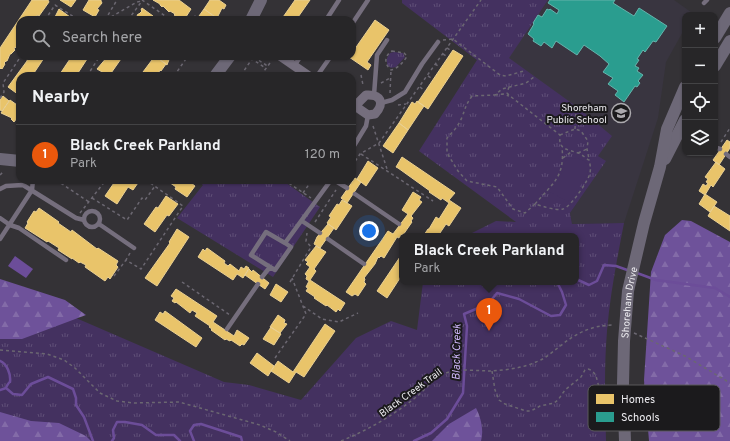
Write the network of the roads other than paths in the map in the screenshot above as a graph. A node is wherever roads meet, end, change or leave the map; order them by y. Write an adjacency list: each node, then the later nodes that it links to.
1 (261, 0): 5 (street)
2 (339, 0): 6 (lane)
3 (368, 0): 7 (lane)
4 (730, 14): 8 (street)
5 (253, 16)
6 (329, 16)
7 (356, 18)
8 (718, 33)
9 (387, 40): 22 (lane)
10 (730, 41): 16 (street)
11 (438, 42): 24 (lane)
12 (227, 60): 18 (street)
13 (286, 60): 17 (street)
14 (298, 60): 17 (lane)
15 (328, 60): 20 (lane)
16 (718, 61)
17 (294, 66): 19 (street)
18 (218, 72)
19 (303, 72)
20 (320, 72)
21 (682, 94): 31 (street, Shoreham Drive)
22 (374, 95): 23 (street); 24 (street)
23 (356, 103)
24 (381, 103): 26 (street)
25 (356, 106): 26 (street)
26 (368, 115): 28 (lane)
27 (682, 126): 31 (street, Shoreham Drive)
28 (356, 142)
29 (0, 159): 30 (street)
30 (16, 161)
31 (660, 167): 58 (street, Shoreham Drive)
32 (16, 184): 38 (lane)
33 (25, 184): 39 (lane)
34 (33, 184): 39 (lane)
35 (328, 184): 43 (lane)
36 (340, 184): 37 (lane)
37 (347, 188)
38 (0, 189)
39 (32, 190): 42 (lane); 46 (lane)
40 (355, 194): 45 (lane)
41 (0, 218): 46 (lane)
42 (84, 220): 44 (lane); 44 (lane)
43 (302, 221): 47 (lane); 50 (lane)
44 (99, 224): 51 (lane)
45 (399, 224)
46 (10, 225): 48 (lane); 52 (lane)
47 (320, 233)
48 (0, 239)
49 (328, 239): 53 (lane)
50 (285, 243): 54 (lane); 54 (lane)
51 (134, 248)
52 (66, 260)
53 (364, 264)
54 (270, 267): 55 (lane)
55 (262, 277)
56 (258, 284): 57 (lane)
57 (227, 329)
58 (623, 385)
59 (625, 431): 60 (street, Shoreham Drive)
60 (625, 441)

